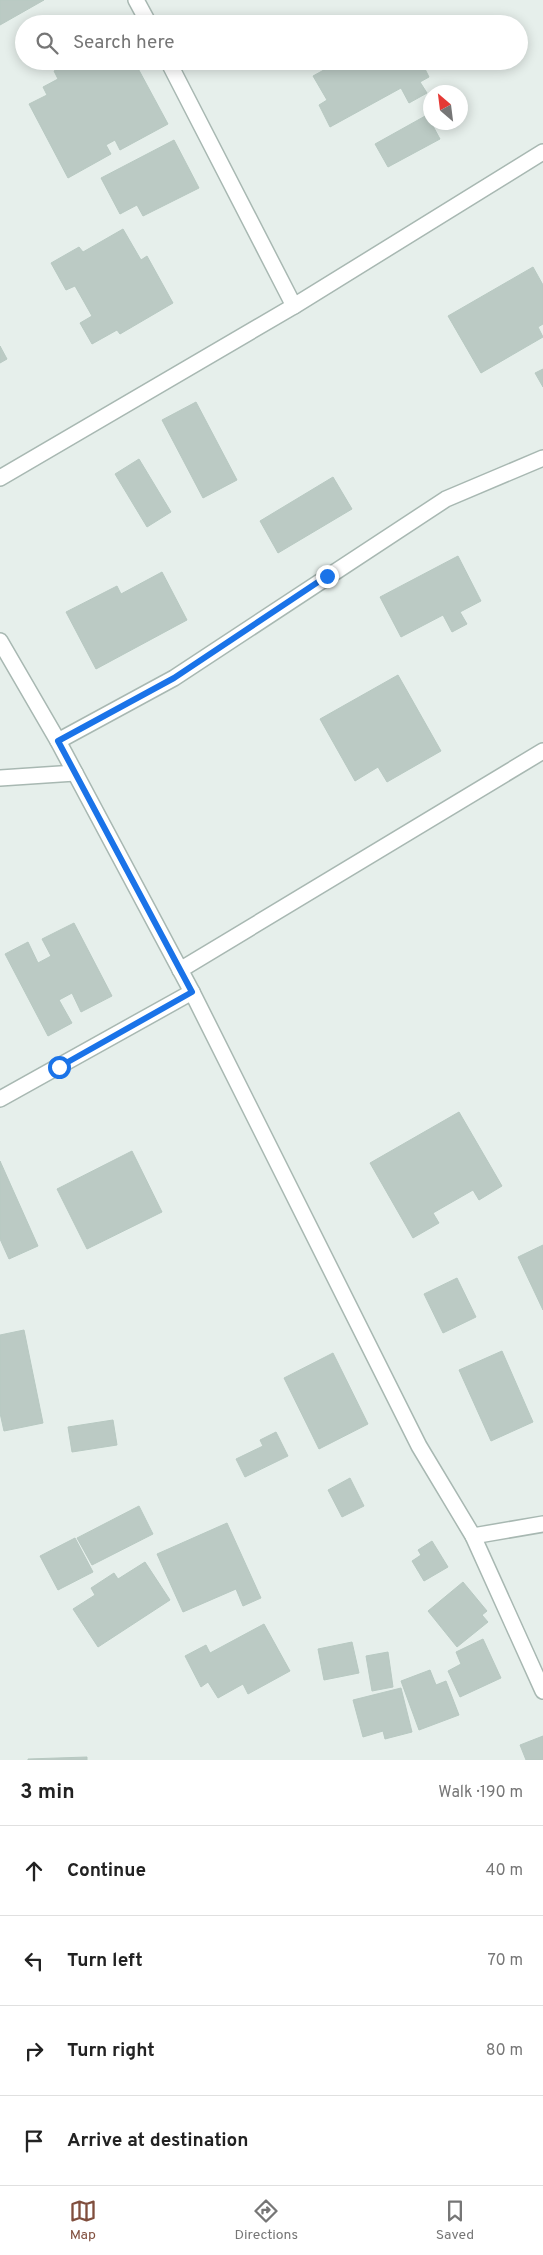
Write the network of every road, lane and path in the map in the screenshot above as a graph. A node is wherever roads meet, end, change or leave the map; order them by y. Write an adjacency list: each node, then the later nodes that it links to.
1 (136, 0): 2 (street)
2 (144, 15)
3 (173, 70): 5 (street)
4 (543, 152): 5 (street)
5 (294, 306): 7 (street)
6 (543, 458): 9 (street)
7 (0, 478)
8 (0, 641): 9 (street)
9 (58, 741): 11 (street)
10 (543, 751): 13 (street)
11 (74, 773): 12 (street); 13 (street)
12 (0, 778)
13 (180, 970): 14 (street)
14 (192, 992): 15 (street); 17 (street)
15 (0, 1098)
16 (543, 1524): 17 (street)
17 (473, 1536): 18 (street)
18 (543, 1691)

